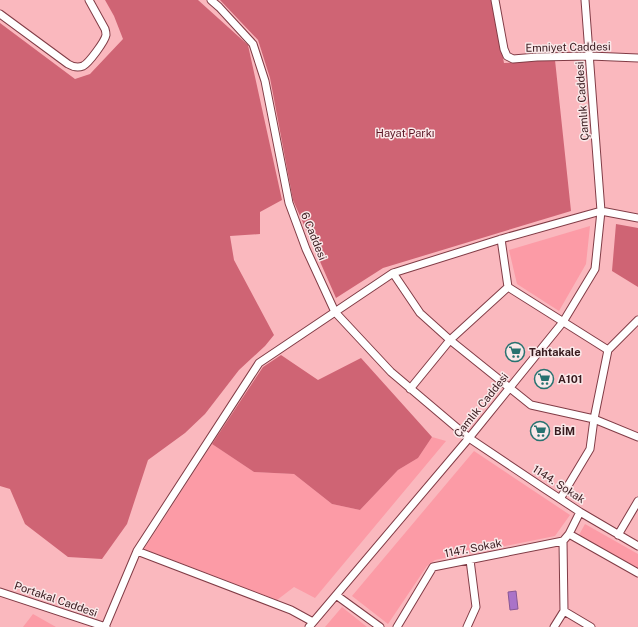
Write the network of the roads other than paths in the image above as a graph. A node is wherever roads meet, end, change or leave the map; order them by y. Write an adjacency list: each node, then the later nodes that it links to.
1 (89, 0): 5 (street)
2 (211, 0): 13 (street, 6 Caddesi)
3 (496, 0): 6 (street, Emniyet Caddesi)
4 (585, 0): 6 (street, Çamlık Caddesi)
5 (0, 14)
6 (590, 56): 7 (street, Emniyet Caddesi); 8 (street, Çamlık Caddesi)
7 (638, 58)
8 (601, 211): 9 (street); 10 (street); 15 (street, Çamlık Caddesi)
9 (638, 218)
10 (501, 239): 11 (street); 12 (street)
11 (393, 273): 13 (street); 16 (street)
12 (508, 286): 15 (street); 16 (street)
13 (335, 312): 18 (street, 6 Caddesi); 30 (street)
14 (638, 320): 17 (street)
15 (563, 322): 17 (street); 19 (street, Çamlık Caddesi)
16 (450, 340): 18 (street); 19 (street)
17 (608, 350): 20 (street)
18 (410, 388): 22 (street, 6 Caddesi)
19 (510, 388): 20 (street); 22 (street, Çamlık Caddesi)
20 (594, 419): 21 (street); 23 (street)
21 (638, 437)
22 (469, 438): 23 (street, 1144. Sokak); 34 (street, Çamlık Caddesi)
23 (560, 499): 25 (street, 1144. Sokak)
24 (638, 501): 27 (street)
25 (580, 512): 26 (street); 27 (street, 1144. Sokak)
26 (569, 534): 28 (street); 32 (street)
27 (618, 535): 29 (street, 1144. Sokak)
28 (563, 541): 31 (street, 1147. Sokak); 35 (street)
29 (638, 546)
30 (137, 551): 36 (street); 37 (street)
31 (470, 560): 39 (street, 1147. Sokak); 40 (street)
32 (638, 573)
33 (0, 592): 37 (street, Portakal Caddesi)
34 (336, 595): 36 (street, Çamlık Caddesi); 38 (street)
35 (564, 611): 41 (street); 42 (street)
36 (311, 625)
37 (105, 627)
38 (380, 627)
39 (397, 627)
40 (467, 627)
41 (554, 627)
42 (592, 627)

